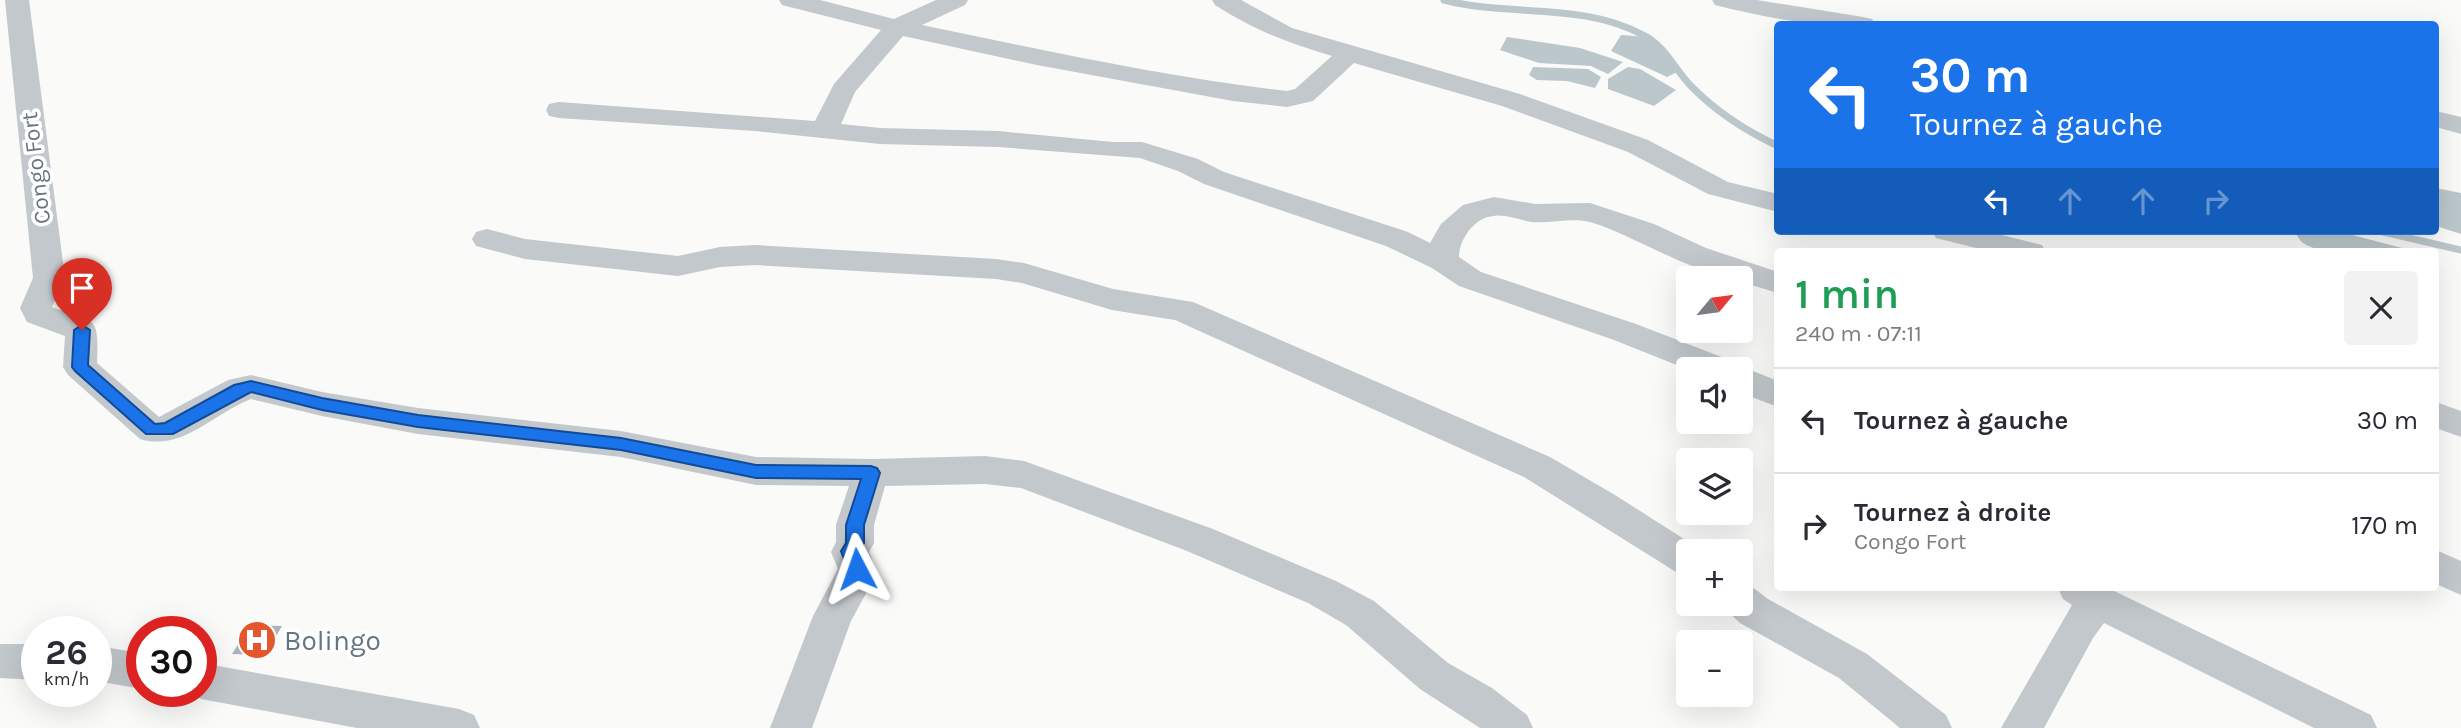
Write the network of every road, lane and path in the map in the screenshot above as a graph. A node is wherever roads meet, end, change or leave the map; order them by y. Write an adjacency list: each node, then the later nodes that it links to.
1 (17, 0): 24 (street, Congo Fort)
2 (791, 0): 7 (street)
3 (956, 0): 7 (street)
4 (1224, 0): 8 (street)
5 (1724, 0): 6 (street)
6 (1848, 21)
7 (898, 27): 8 (street); 12 (street)
8 (1349, 54): 13 (street)
9 (559, 110): 12 (street)
10 (2439, 120): 11 (street)
11 (2461, 126)
12 (824, 129): 17 (street)
13 (1774, 203)
14 (1963, 235): 16 (street)
15 (487, 239): 25 (street)
16 (2015, 248)
17 (1443, 261): 18 (street); 19 (street)
18 (1774, 282)
19 (1688, 357)
20 (1753, 384): 21 (street)
21 (1774, 393)
22 (2439, 416): 23 (street)
23 (2461, 424)
24 (871, 473): 34 (street); 35 (street)
25 (1676, 553)
26 (2439, 568): 27 (street)
27 (2461, 579)
28 (2088, 595): 37 (street); 38 (street)
29 (1753, 610): 36 (street)
30 (0, 661): 31 (street)
31 (21, 662)
32 (217, 684): 33 (street)
33 (459, 728)
34 (791, 728)
35 (1512, 728)
36 (1931, 728)
37 (2022, 728)
38 (2356, 728)

